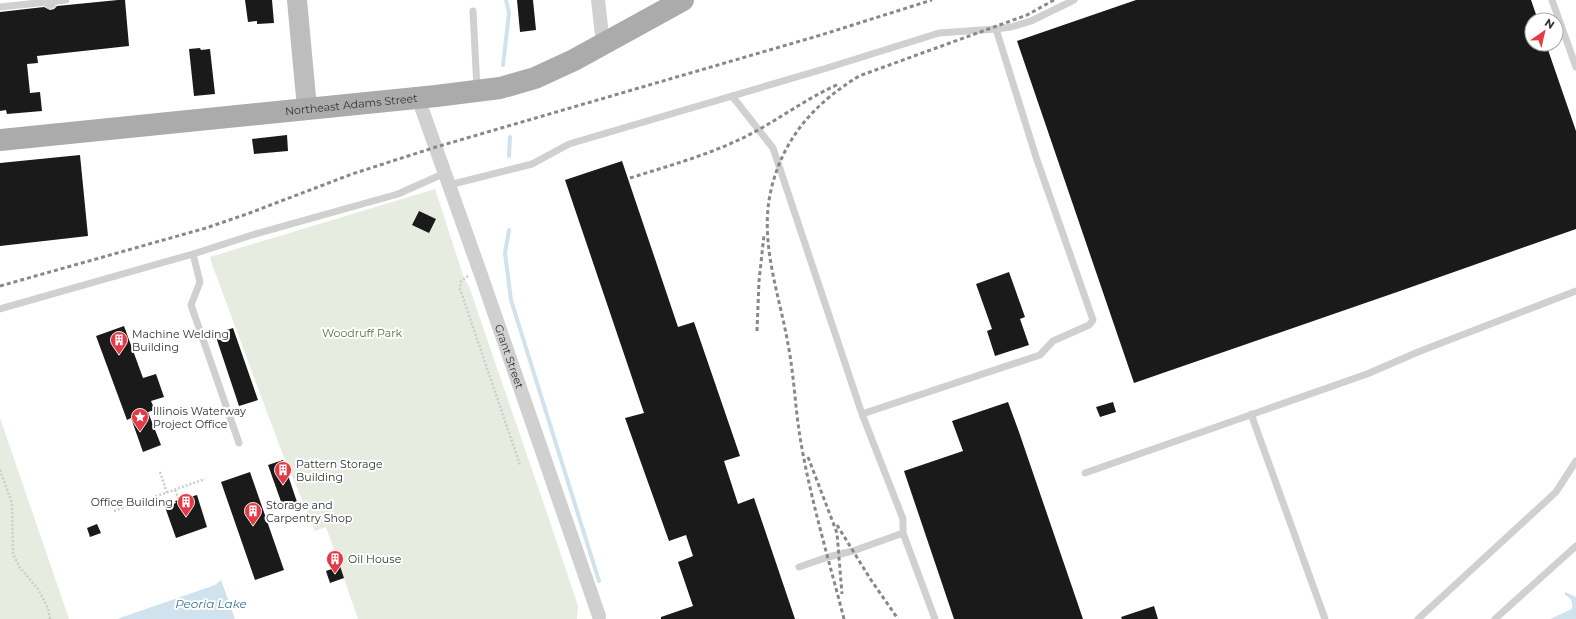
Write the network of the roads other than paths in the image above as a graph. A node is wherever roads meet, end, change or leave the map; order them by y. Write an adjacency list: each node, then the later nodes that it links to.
1 (66, 0): 7 (lane)
2 (297, 0): 16 (street)
3 (598, 0): 11 (street)
4 (683, 0): 11 (main road, Northeast Adams Street)
5 (1074, 0): 10 (lane)
6 (1552, 0): 12 (lane)
7 (50, 1): 8 (lane)
8 (0, 7)
9 (473, 11): 13 (lane)
10 (996, 30): 14 (lane); 22 (lane)
11 (603, 44): 13 (main road, Northeast Adams Street)
12 (1576, 67)
13 (477, 92): 15 (main road, Northeast Adams Street)
14 (732, 96): 18 (lane); 22 (lane)
15 (418, 98): 16 (main road, Northeast Adams Street); 18 (street, Grant Street)
16 (307, 108): 17 (main road, Northeast Adams Street)
17 (0, 140)
18 (447, 179): 19 (lane); 30 (street, Grant Street)
19 (193, 254): 21 (lane); 24 (lane)
20 (1576, 291): 23 (lane)
21 (0, 308)
22 (862, 414): 27 (lane)
23 (1251, 414): 26 (lane); 32 (lane)
24 (239, 443)
25 (1576, 461): 33 (lane)
26 (1085, 473)
27 (903, 533): 29 (lane); 31 (lane)
28 (1576, 546): 34 (lane)
29 (799, 567)
30 (599, 618)
31 (934, 619)
32 (1325, 619)
33 (1418, 619)
34 (1495, 619)

